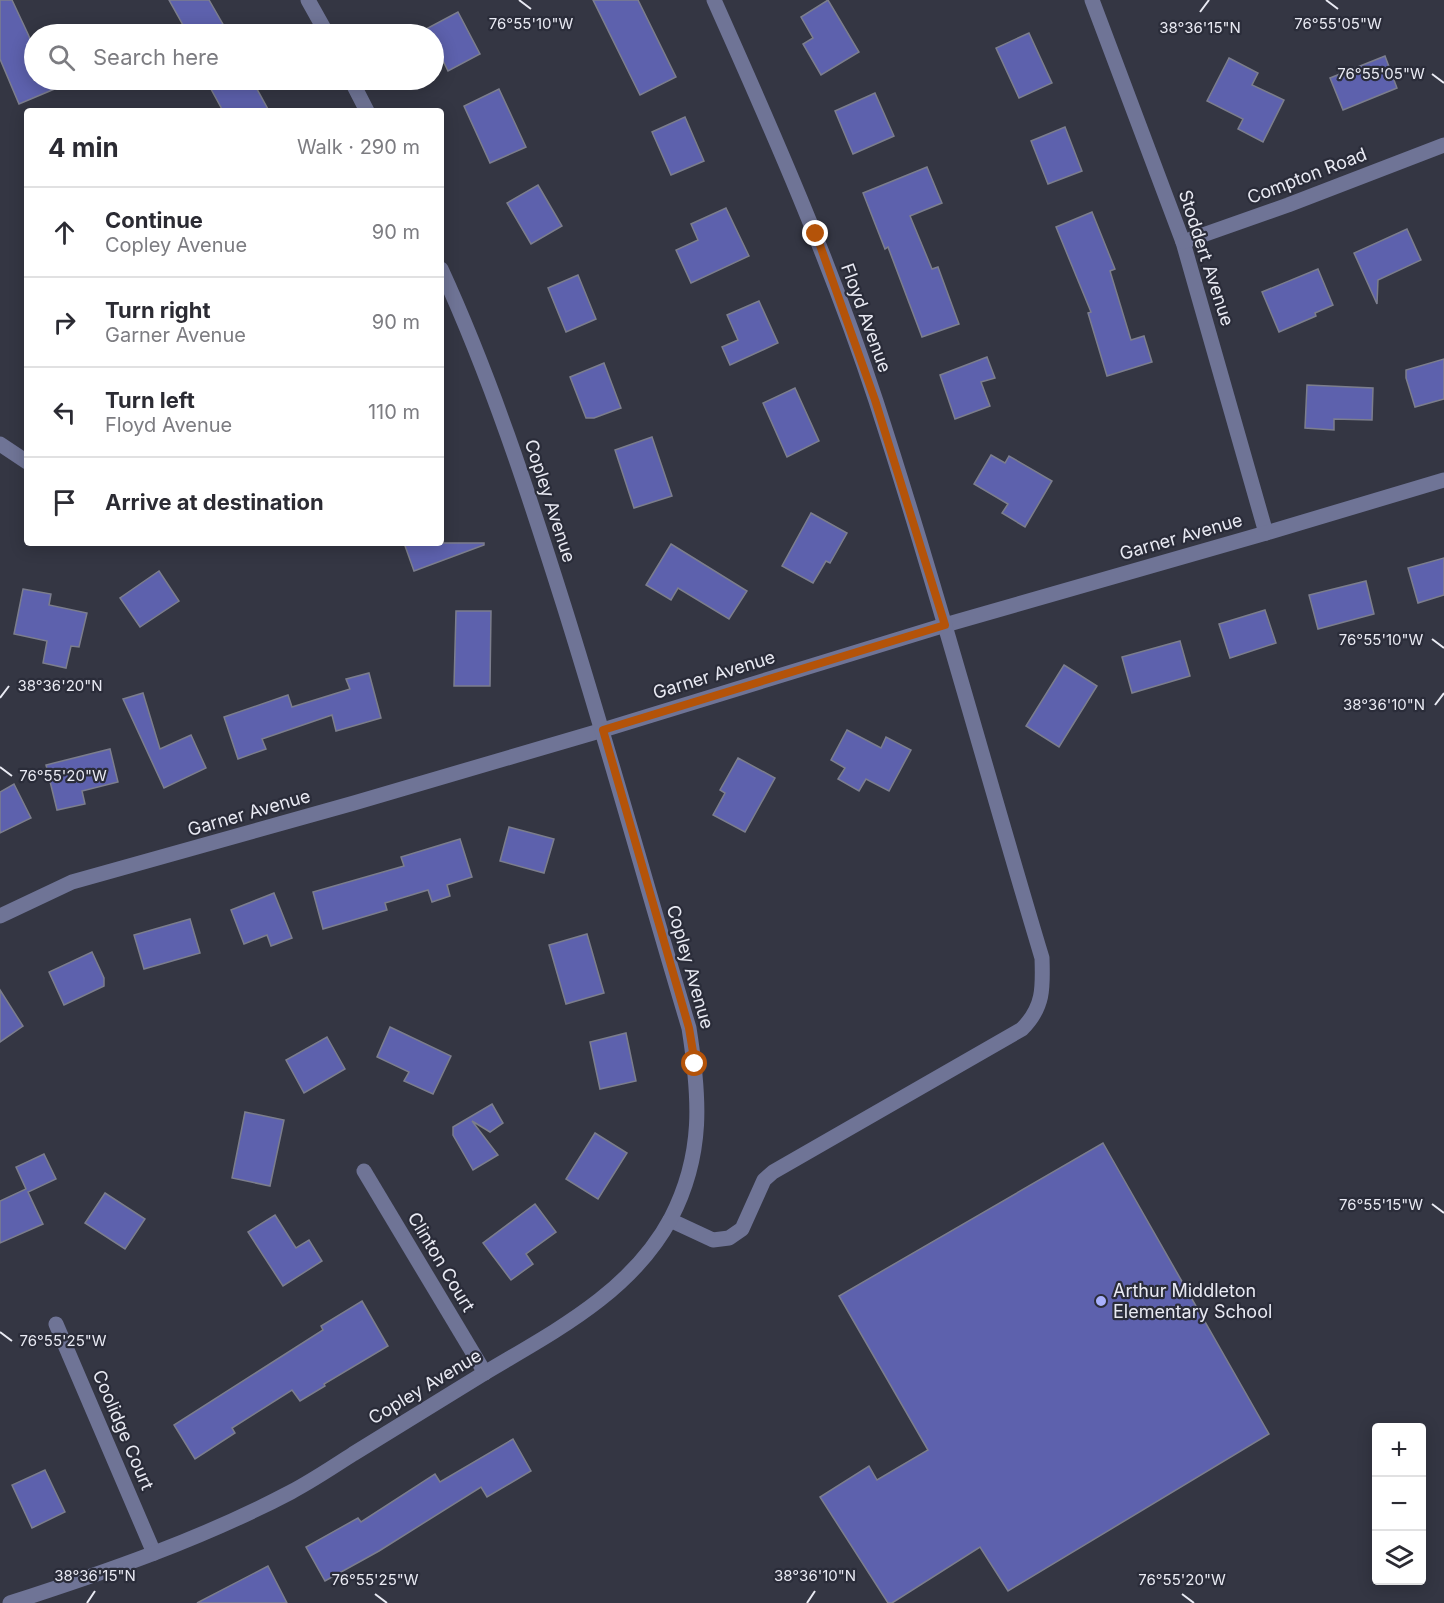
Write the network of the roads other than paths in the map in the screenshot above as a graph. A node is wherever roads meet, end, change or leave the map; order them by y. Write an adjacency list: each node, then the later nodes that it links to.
1 (309, 0): 4 (street)
2 (714, 0): 14 (street, Floyd Avenue)
3 (1092, 0): 8 (street, Stoddert Avenue)
4 (322, 24)
5 (356, 90): 6 (street)
6 (365, 108)
7 (1444, 145): 8 (street, Compton Road)
8 (1184, 242): 13 (street, Stoddert Avenue)
9 (444, 275): 15 (street, Copley Avenue)
10 (0, 444): 11 (street)
11 (24, 460)
12 (1444, 480): 13 (street, Garner Avenue)
13 (1266, 533): 14 (street, Garner Avenue)
14 (945, 625): 15 (street, Garner Avenue); 18 (street, Floyd Avenue)
15 (603, 730): 16 (street, Garner Avenue); 18 (street, Copley Avenue)
16 (0, 916)
17 (364, 1171): 20 (street, Clinton Court)
18 (670, 1220): 20 (street, Copley Avenue)
19 (56, 1324): 21 (street, Coolidge Court)
20 (485, 1373): 21 (street, Copley Avenue)
21 (154, 1552): 22 (street, Copley Avenue)
22 (10, 1603)

